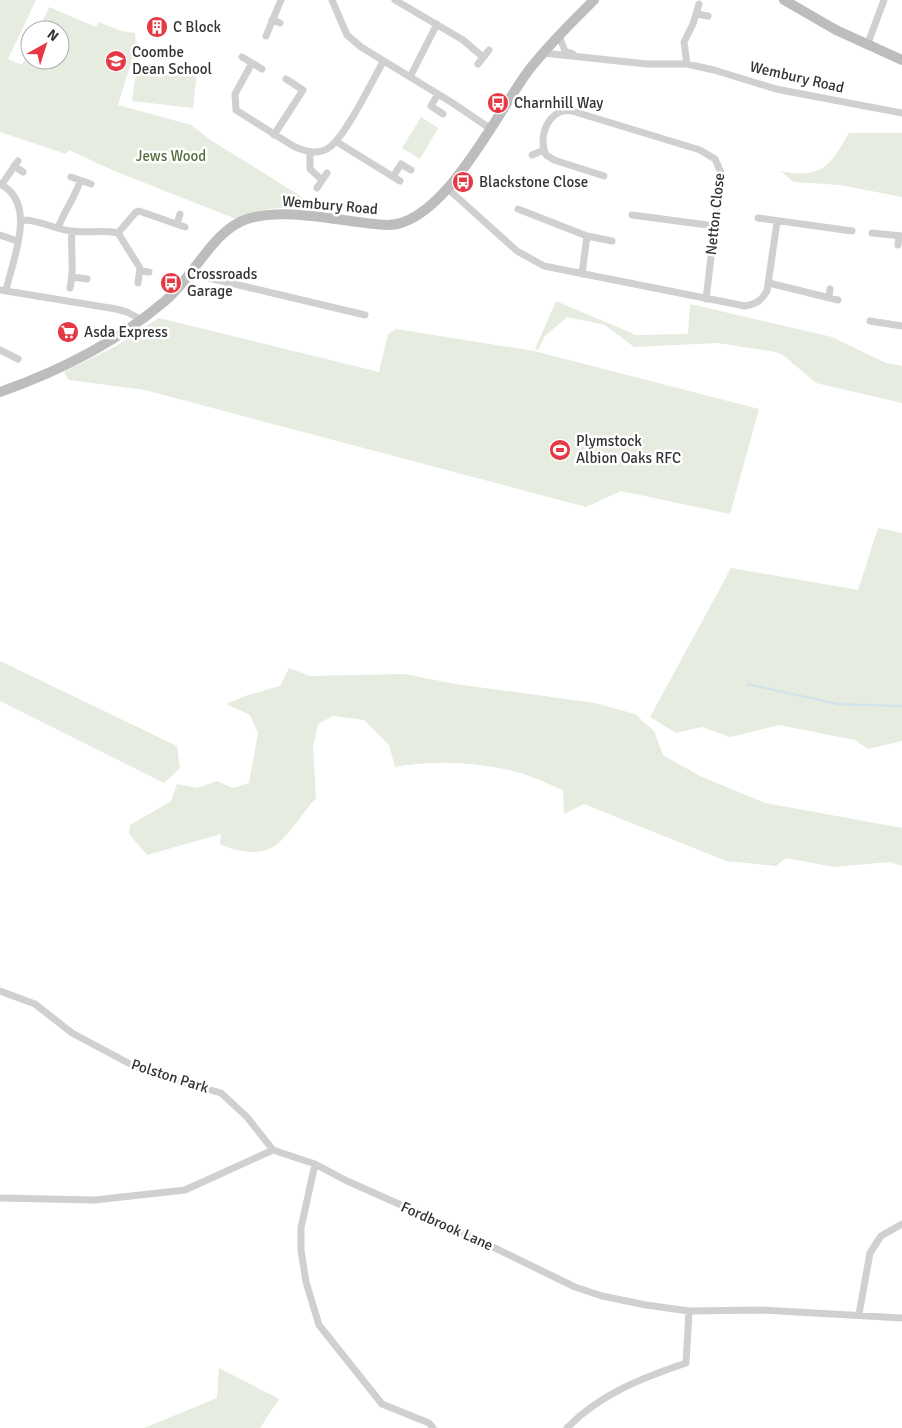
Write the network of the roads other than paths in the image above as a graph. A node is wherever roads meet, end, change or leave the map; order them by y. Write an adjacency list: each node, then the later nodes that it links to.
1 (281, 0): 11 (street)
2 (332, 0): 20 (street)
3 (395, 0): 10 (street)
4 (594, 0): 12 (street)
5 (784, 0): 13 (street)
6 (884, 0): 13 (street)
7 (699, 4): 8 (street)
8 (697, 14): 9 (street); 23 (street)
9 (708, 16)
10 (437, 24): 18 (street); 25 (street)
11 (266, 36)
12 (559, 36): 15 (street); 16 (street)
13 (868, 43): 19 (street)
14 (488, 50): 18 (street)
15 (543, 53): 16 (street, Wembury Road); 30 (street, Wembury Road)
16 (575, 55): 23 (street, Wembury Road)
17 (242, 57): 21 (street)
18 (483, 57): 22 (street)
19 (902, 60)
20 (384, 62): 25 (street); 33 (street)
21 (252, 63): 24 (street); 31 (street)
22 (478, 64)
23 (687, 64): 28 (street, Wembury Road)
24 (262, 69)
25 (410, 77): 27 (street)
26 (286, 79): 31 (street)
27 (438, 94): 29 (street); 30 (street)
28 (902, 113)
29 (443, 114)
30 (491, 129): 50 (street, Wembury Road)
31 (274, 135): 36 (street)
32 (662, 138): 34 (street); 35 (street, Netton Close); 62 (street, Netton Close)
33 (337, 142): 36 (street); 41 (street)
34 (659, 146)
35 (544, 150): 37 (street); 42 (street)
36 (310, 152): 44 (street)
37 (532, 156)
38 (411, 170): 41 (street)
39 (23, 172): 47 (street)
40 (327, 172): 44 (street)
41 (393, 176): 46 (street)
42 (604, 176)
43 (70, 177): 45 (street)
44 (322, 180): 49 (street)
45 (80, 181): 48 (street); 64 (street)
46 (400, 181)
47 (1, 184): 57 (street)
48 (91, 184)
49 (317, 188)
50 (447, 188): 79 (street, Wembury Road); 80 (street)
51 (645, 208): 55 (street)
52 (518, 209): 58 (street)
53 (180, 214): 61 (street)
54 (632, 215): 55 (street)
55 (644, 217): 62 (street)
56 (758, 218): 60 (street)
57 (21, 220): 64 (street); 74 (street)
58 (546, 220): 65 (street); 72 (street)
59 (832, 220): 66 (street)
60 (777, 222): 66 (street); 84 (street)
61 (177, 224): 63 (street); 69 (street)
62 (715, 226): 89 (street, Netton Close)
63 (185, 227)
64 (58, 228): 68 (street)
65 (543, 228)
66 (831, 228): 67 (street)
67 (852, 231)
68 (72, 232): 69 (street); 81 (street)
69 (118, 233): 77 (street)
70 (872, 233): 73 (street)
71 (0, 235): 74 (street)
72 (587, 236): 75 (street); 80 (street)
73 (900, 236): 76 (street)
74 (17, 241): 87 (street)
75 (612, 241)
76 (898, 245)
77 (141, 271): 78 (street); 83 (street)
78 (149, 272)
79 (192, 274): 91 (street); 92 (street, Wembury Road)
80 (582, 274): 89 (street)
81 (73, 277): 82 (street); 85 (street)
82 (87, 279)
83 (138, 282)
84 (769, 282): 88 (street); 89 (street)
85 (70, 288)
86 (830, 289): 88 (street)
87 (3, 290): 92 (street)
88 (829, 298): 90 (street)
89 (706, 299)
90 (838, 300)
91 (365, 314)
92 (142, 320): 97 (street, Wembury Road)
93 (870, 321): 94 (street)
94 (902, 326)
95 (0, 350): 96 (street)
96 (18, 359)
97 (0, 392)
98 (0, 991): 99 (street, Polston Park)
99 (273, 1150): 100 (street, Fordbrook Lane); 101 (street)
100 (315, 1164): 103 (street, Fordbrook Lane); 106 (street)
101 (0, 1198)
102 (902, 1224): 104 (street)
103 (689, 1311): 104 (street, Fordbrook Lane); 107 (street)
104 (859, 1314): 105 (street, Fordbrook Lane)
105 (902, 1318)
106 (433, 1428)
107 (567, 1428)

